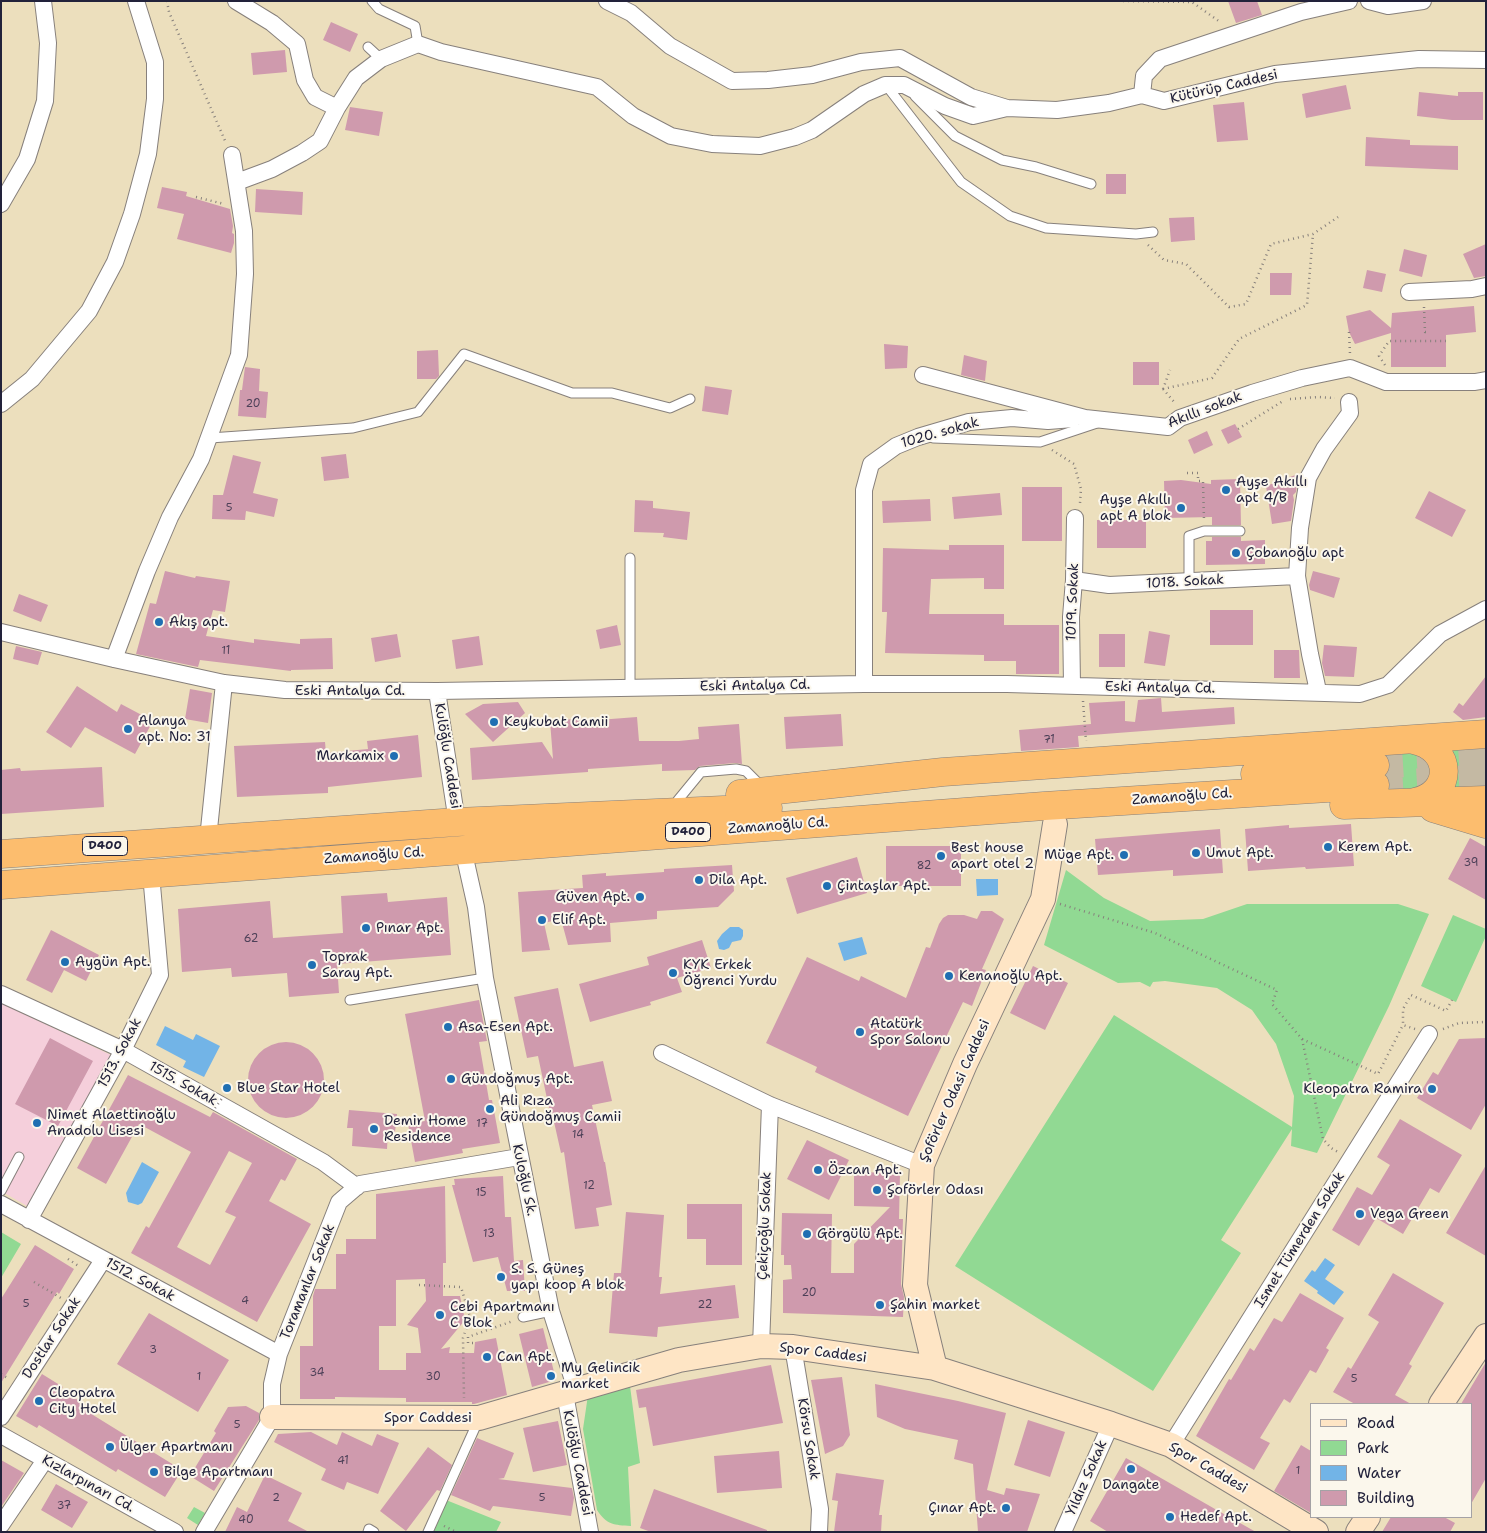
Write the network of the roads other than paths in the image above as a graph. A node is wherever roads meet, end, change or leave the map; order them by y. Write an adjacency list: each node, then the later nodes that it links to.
1 (43, 1): 21 (street)
2 (136, 1): 29 (street)
3 (236, 1): 16 (street)
4 (372, 1): 9 (lane)
5 (607, 1): 17 (street)
6 (1349, 1): 15 (street)
7 (1369, 1): 8 (street)
8 (1423, 1)
9 (418, 44): 11 (street); 13 (street)
10 (368, 47): 11 (lane)
11 (381, 59): 16 (street)
12 (1486, 60): 15 (street, Kütürüp Caddesi)
13 (886, 85): 14 (street); 22 (lane)
14 (904, 85): 17 (street); 20 (lane)
15 (1142, 95): 17 (street)
16 (336, 108): 19 (street)
17 (1006, 108)
18 (232, 155): 19 (street)
19 (236, 182): 33 (street)
20 (1091, 184)
21 (1, 204)
22 (1153, 232)
23 (1486, 286): 24 (street)
24 (1416, 292)
25 (923, 375): 30 (street, Akıllı sokak)
26 (1486, 380): 31 (street, Akıllı sokak)
27 (690, 399): 33 (lane)
28 (1348, 402): 37 (street)
29 (1, 404)
30 (1085, 418): 31 (street, Akıllı sokak); 32 (street, 1020. sokak)
31 (1102, 421): 32 (lane)
32 (918, 437): 44 (street, 1020. sokak)
33 (210, 438): 42 (street)
34 (1075, 518): 38 (street, 1019. Sokak)
35 (1240, 531): 39 (lane)
36 (630, 558): 46 (lane)
37 (1297, 576): 39 (street, 1018. Sokak); 48 (street)
38 (1074, 580): 39 (street, 1018. Sokak); 45 (street, 1019. Sokak)
39 (1189, 582)
40 (1486, 610): 48 (street, Eski Antalya Cd.)
41 (1, 632): 42 (street, Eski Antalya Cd.)
42 (114, 659): 43 (street, Eski Antalya Cd.)
43 (224, 682): 47 (street, Eski Antalya Cd.); 58 (street)
44 (864, 684): 45 (street, Eski Antalya Cd.); 46 (street, Eski Antalya Cd.)
45 (1072, 685): 48 (street, Eski Antalya Cd.)
46 (630, 688): 47 (street, Eski Antalya Cd.)
47 (437, 691): 54 (street, Kulöğlu Caddesi)
48 (1318, 691)
49 (1486, 734): 50 (highway)
50 (1414, 740): 52 (highway); 53 (highway)
51 (1486, 800): 52 (highway)
52 (1414, 802): 55 (highway); 56 (highway)
53 (624, 814): 54 (highway, Zamanoğlu Cd. / D400); 57 (highway, Zamanoğlu Cd. / D400)
54 (457, 822): 58 (highway, Zamanoğlu Cd. / D400)
55 (1054, 824): 57 (highway); 72 (street, Şoförler Odasi Caddesi)
56 (1486, 824)
57 (656, 835): 59 (highway, Zamanoğlu Cd. / D400)
58 (208, 839): 60 (highway, D400)
59 (463, 849): 61 (highway, Zamanoğlu Cd. / D400); 63 (street, Kuloğlu Sk.)
60 (1, 854)
61 (151, 874): 62 (highway, Zamanoğlu Cd. / D400); 67 (street, 1513. Sokak)
62 (1, 885)
63 (485, 978): 65 (lane); 71 (street, Kuloğlu Sk.)
64 (1, 994): 67 (street, 1515. Sokak)
65 (350, 1000)
66 (1429, 1034): 92 (street, Ismet Tümerden Sokak)
67 (123, 1050): 73 (street, 1515. Sokak); 76 (street, 1513. Sokak)
68 (662, 1053): 69 (street)
69 (770, 1105): 72 (street); 81 (street, Çekiçoğlu Sokak)
70 (19, 1157): 74 (lane)
71 (519, 1157): 73 (street, Toramanlar Sokak); 78 (street, Kuloğlu Sk.)
72 (922, 1165): 84 (street, Şoförler Odasi Caddesi)
73 (357, 1187): 83 (street, Toramanlar Sokak)
74 (1, 1190)
75 (1, 1204): 76 (street, 1512. Sokak)
76 (29, 1220): 77 (street, 1512. Sokak)
77 (103, 1260): 83 (street, 1512. Sokak); 87 (street, Dostlar Sokak)
78 (551, 1312): 79 (lane); 85 (street, Kuloğlu Sk.)
79 (523, 1318)
80 (1486, 1336): 86 (street)
81 (761, 1346): 82 (street, Spor Caddesi); 85 (street, Spor Caddesi)
82 (793, 1347): 84 (street, Spor Caddesi); 102 (street, Körsu Sokak)
83 (279, 1354): 88 (street, Toramanlar Sokak)
84 (935, 1368): 90 (street, Spor Caddesi)
85 (570, 1392): 89 (street, Spor Caddesi); 101 (street, Kulöğlu Caddesi)
86 (1442, 1403)
87 (1, 1417)
88 (272, 1417): 89 (street, Spor Caddesi); 97 (street)
89 (479, 1418): 100 (lane)
90 (1111, 1424): 92 (street, Spor Caddesi); 103 (street, Yıldız Sokak)
91 (1, 1435): 93 (street, Kızlarpınarı Cd.)
92 (1171, 1445): 104 (street, Spor Caddesi)
93 (45, 1460): 95 (street); 96 (street, Kızlarpınarı Cd.)
94 (1367, 1518): 105 (street)
95 (1, 1525)
96 (168, 1530)
97 (204, 1532)
98 (368, 1532): 99 (lane)
99 (374, 1532)
100 (428, 1532)
101 (590, 1532)
102 (819, 1532)
103 (1063, 1532)
104 (1316, 1532)
105 (1358, 1532)

